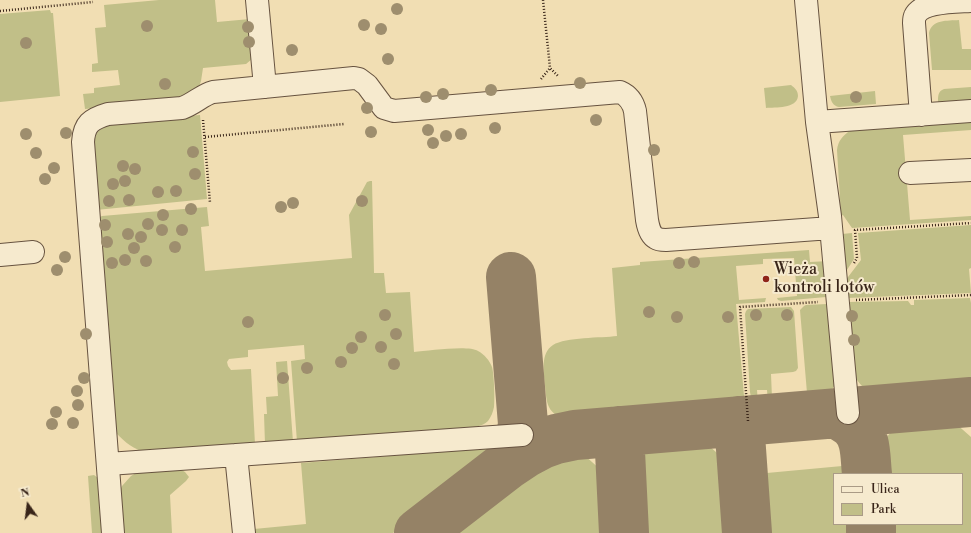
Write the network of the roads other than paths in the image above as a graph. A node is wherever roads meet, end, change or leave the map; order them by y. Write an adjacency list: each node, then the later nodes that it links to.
1 (257, 0): 4 (lane)
2 (806, 0): 7 (lane)
3 (971, 0): 6 (lane)
4 (265, 87): 10 (lane); 16 (lane)
5 (971, 111): 6 (lane)
6 (921, 115): 7 (lane)
7 (817, 122): 10 (lane)
8 (971, 170): 9 (lane)
9 (910, 173)
10 (831, 228): 13 (lane)
11 (33, 252): 12 (lane)
12 (0, 255)
13 (848, 412)
14 (522, 435): 15 (lane)
15 (236, 455): 16 (lane); 18 (lane)
16 (108, 464): 17 (lane)
17 (113, 533)
18 (244, 533)

